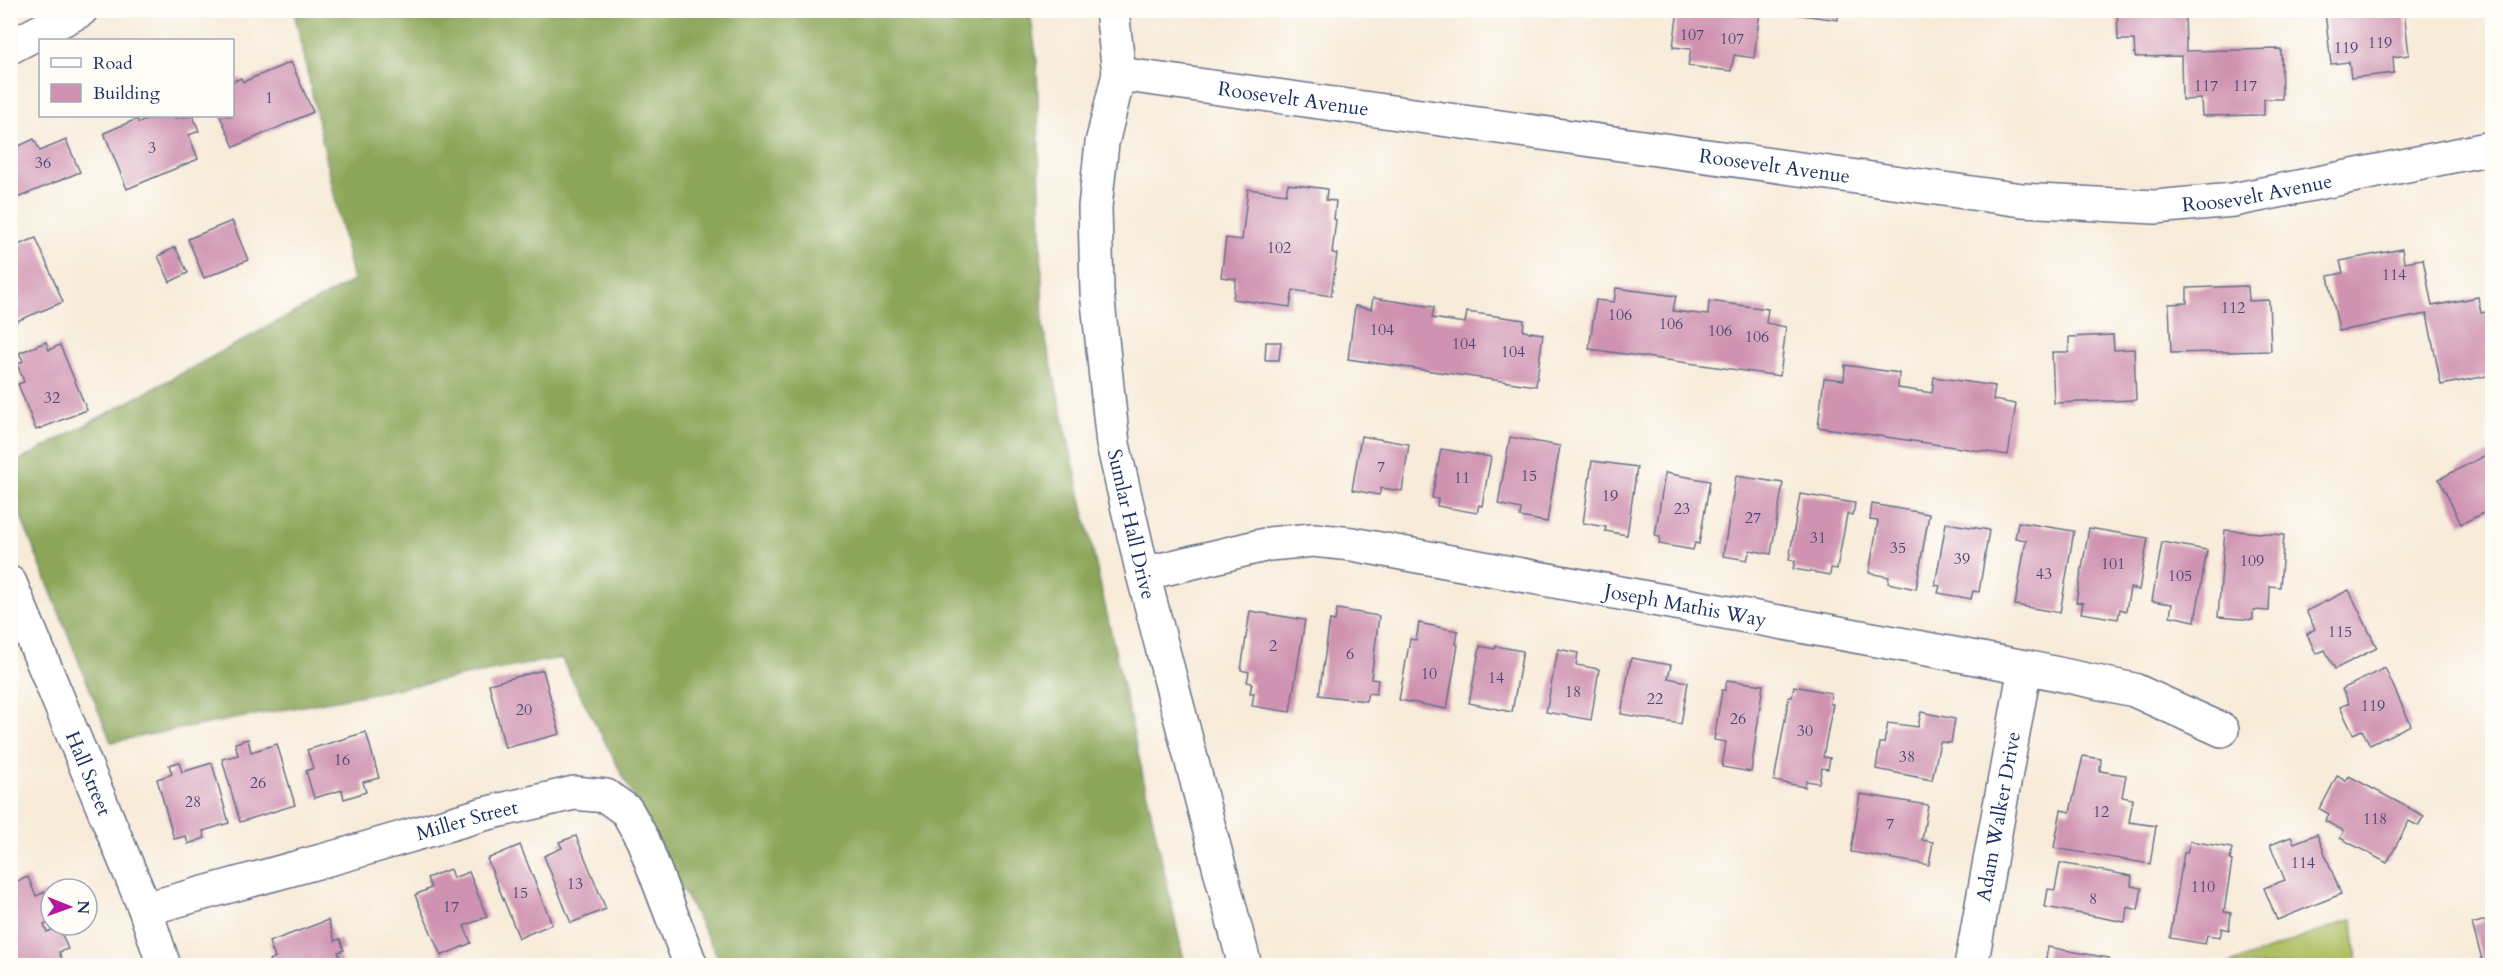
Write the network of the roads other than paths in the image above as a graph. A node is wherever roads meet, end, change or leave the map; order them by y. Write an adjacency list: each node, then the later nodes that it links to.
1 (81, 10): 3 (street)
2 (1112, 10): 4 (street)
3 (10, 46)
4 (1119, 74): 5 (street, Roosevelt Avenue); 6 (street, Sumlar Hall Drive)
5 (2493, 148)
6 (1143, 574): 8 (street, Joseph Mathis Way); 13 (street, Sumlar Hall Drive)
7 (14, 599): 10 (street, Hall Street)
8 (2025, 668): 9 (street, Joseph Mathis Way); 14 (street, Adam Walker Drive)
9 (2222, 729)
10 (145, 909): 11 (street, Hall Street); 12 (street, Miller Street)
11 (164, 966)
12 (691, 966)
13 (1245, 966)
14 (1971, 966)

